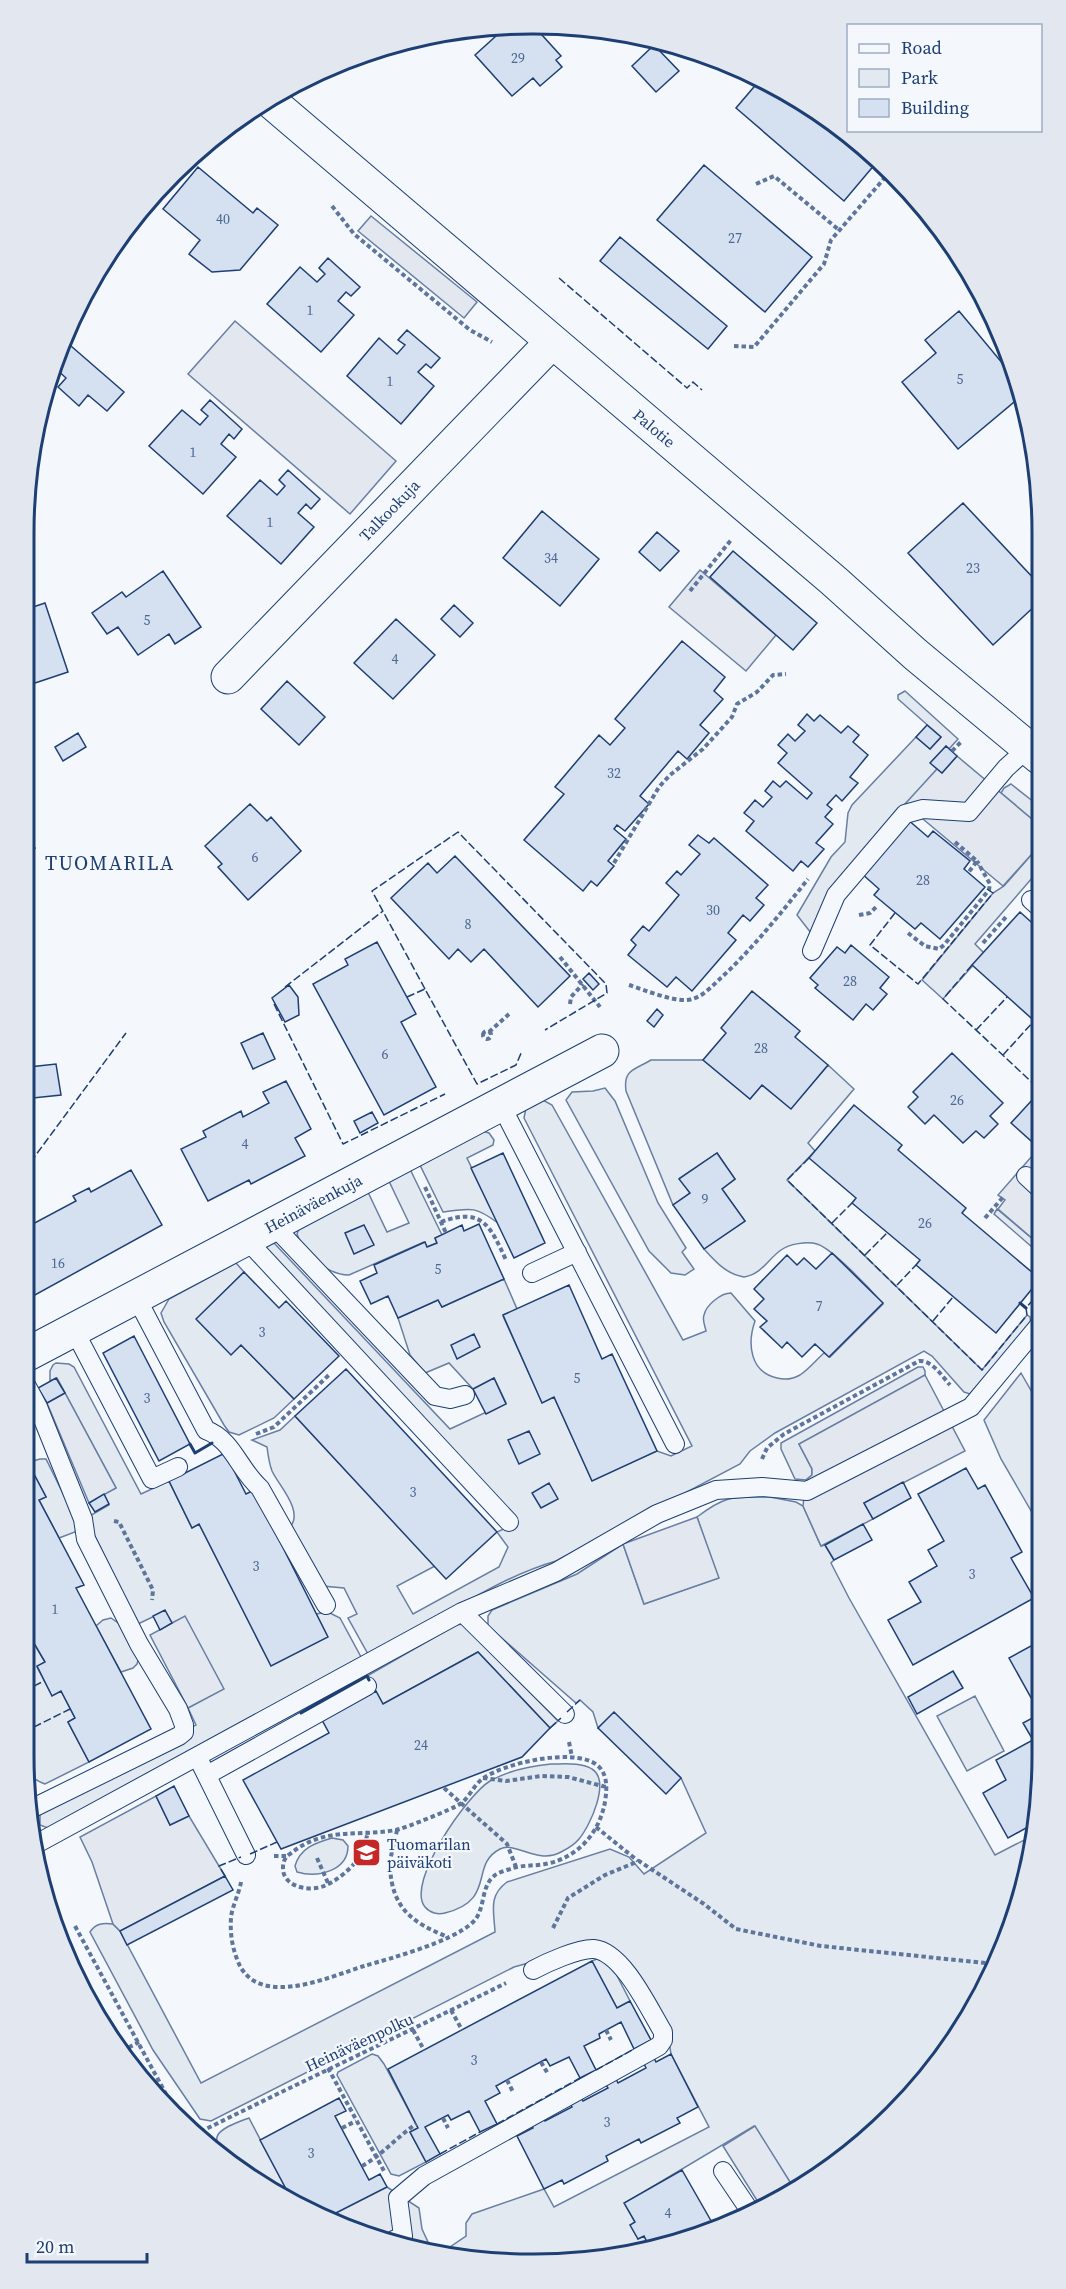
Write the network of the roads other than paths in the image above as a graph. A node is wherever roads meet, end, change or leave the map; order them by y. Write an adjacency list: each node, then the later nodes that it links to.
1 (276, 106): 2 (street, Palotie)
2 (552, 342): 3 (street, Talkookuja); 4 (street, Palotie)
3 (228, 677)
4 (1032, 751)
5 (1032, 753): 6 (lane)
6 (812, 951)
7 (602, 1051): 8 (street, Heinäväenkuja)
8 (501, 1105): 11 (street, Heinäväenkuja); 12 (lane)
9 (1026, 1176): 10 (lane)
10 (1032, 1182)
11 (259, 1232): 14 (street, Heinäväenkuja); 18 (lane); 22 (lane)
12 (577, 1252): 13 (lane); 20 (lane)
13 (532, 1273)
14 (136, 1297): 15 (street, Heinäväenkuja); 23 (lane)
15 (74, 1330): 17 (street, Heinäväenkuja); 21 (lane)
16 (1032, 1334): 24 (lane)
17 (34, 1351)
18 (465, 1395)
19 (34, 1398): 29 (lane)
20 (675, 1444)
21 (178, 1467)
22 (509, 1522)
23 (326, 1605)
24 (462, 1612): 26 (lane); 27 (lane)
25 (367, 1686): 28 (lane)
26 (565, 1714)
27 (197, 1757): 28 (lane); 30 (lane)
28 (207, 1775): 31 (lane)
29 (38, 1806)
30 (42, 1841)
31 (246, 1855)
32 (533, 1970): 35 (lane)
33 (723, 2171): 34 (lane)
34 (747, 2206)
35 (401, 2237)

